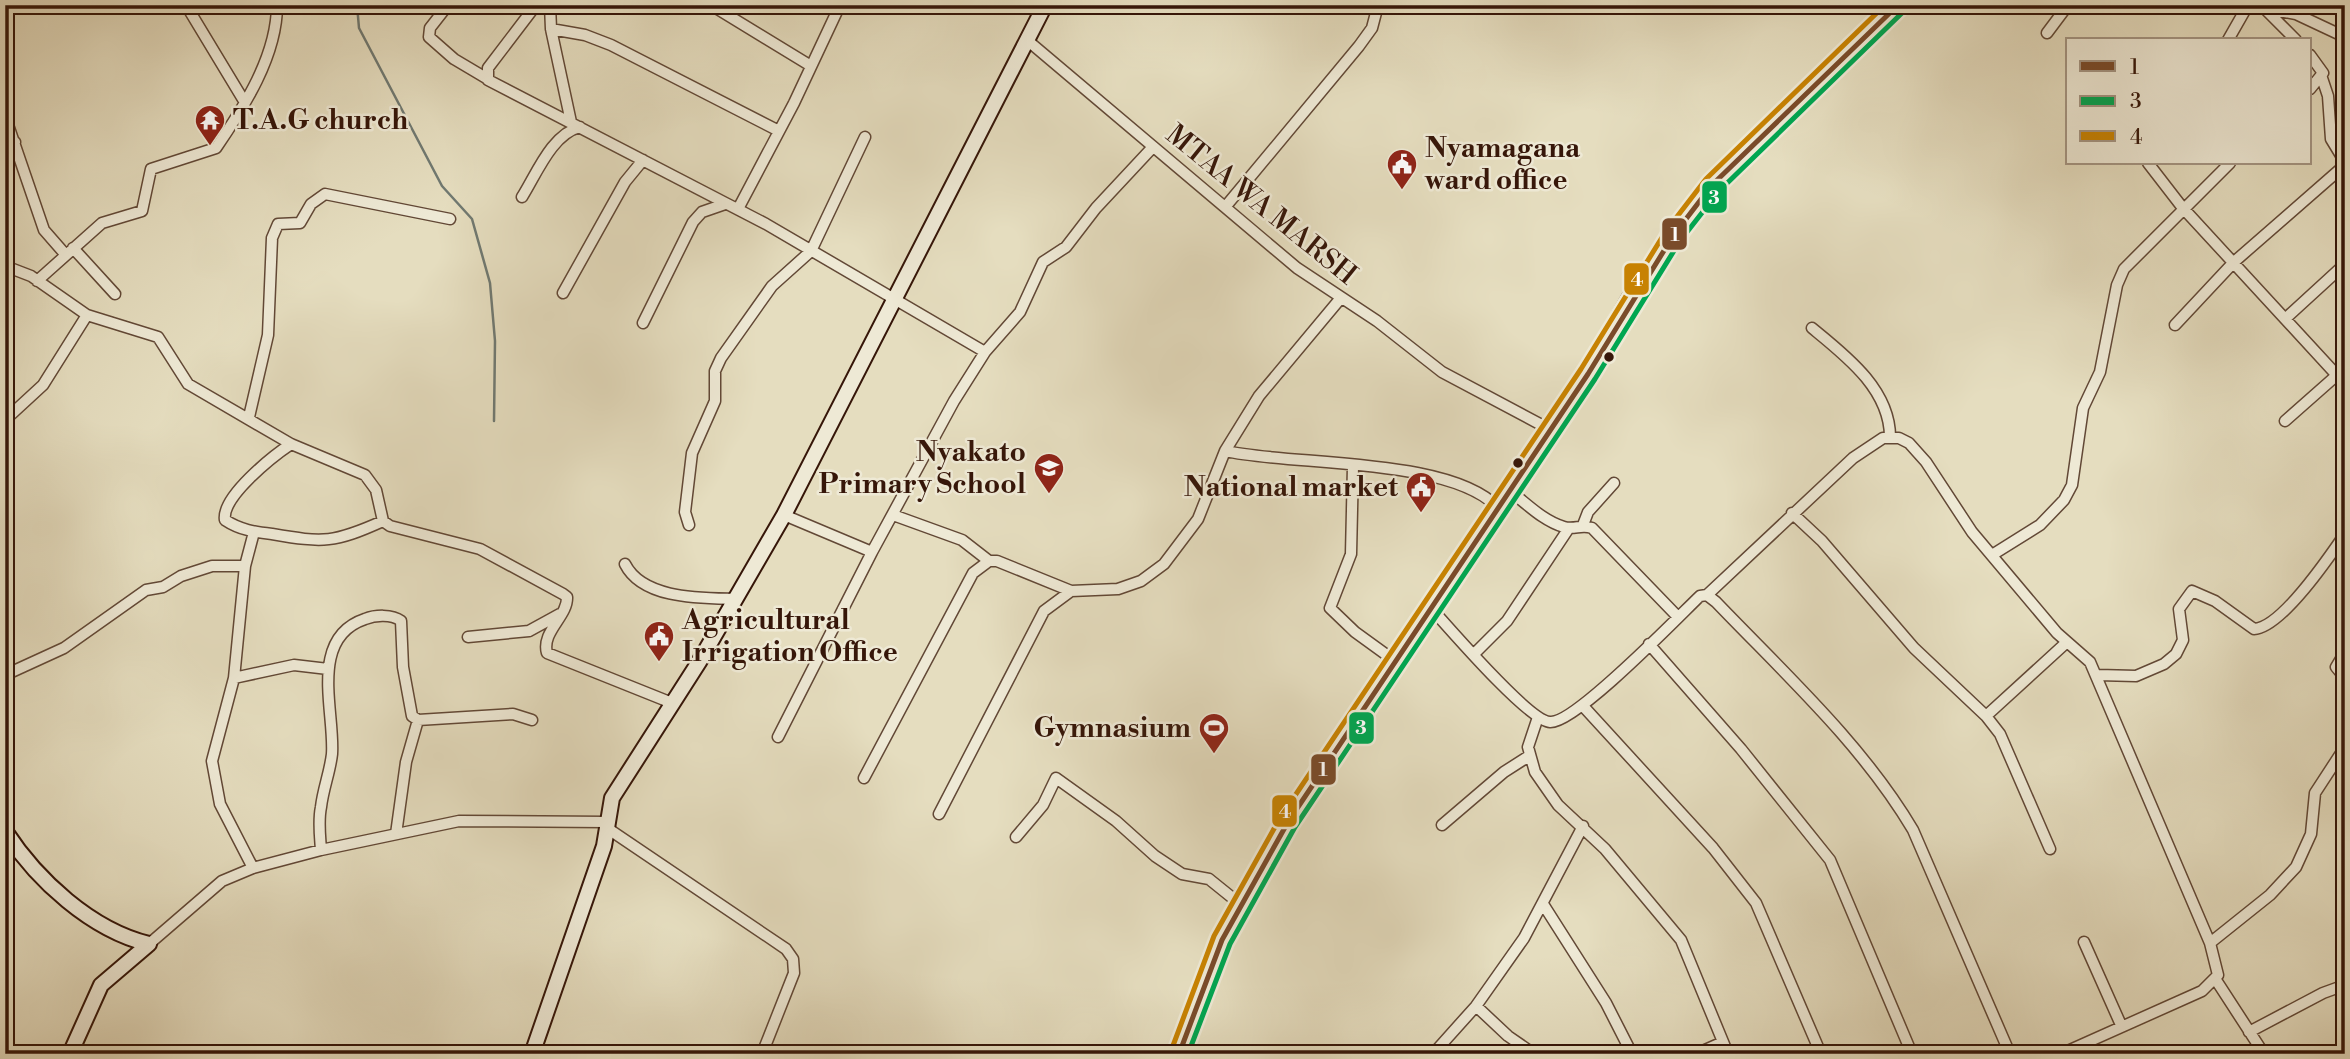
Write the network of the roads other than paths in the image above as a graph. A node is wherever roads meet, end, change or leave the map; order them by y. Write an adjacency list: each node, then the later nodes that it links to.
1 (186, 5): 25 (street)
2 (277, 5): 25 (street)
3 (448, 5): 22 (street)
4 (536, 5): 22 (street)
5 (550, 5): 14 (street)
6 (710, 5): 21 (street)
7 (840, 5): 21 (street)
8 (1045, 5): 19 (street)
9 (1378, 5): 39 (street)
10 (1898, 5): 64 (highway)
11 (2068, 5): 15 (street)
12 (2248, 5): 17 (street)
13 (2264, 7): 16 (street); 18 (street)
14 (551, 29): 27 (street); 28 (street)
15 (2047, 33)
16 (2345, 37)
17 (2229, 38)
18 (2294, 38)
19 (1027, 40): 32 (street, MTAA WA MARSH); 52 (street)
20 (2312, 57): 23 (street)
21 (811, 66): 28 (street)
22 (486, 78): 27 (street)
23 (2322, 78): 24 (street); 34 (street)
24 (2312, 87)
25 (244, 102): 43 (street)
26 (5, 116): 30 (street)
27 (576, 124): 33 (street); 37 (street)
28 (779, 131): 41 (street)
29 (865, 137): 44 (street)
30 (15, 142): 31 (street); 43 (street)
31 (5, 148)
32 (1152, 148): 39 (street, MTAA WA MARSH); 58 (street)
33 (643, 160): 38 (street); 49 (street)
34 (2345, 163): 45 (street)
35 (2149, 164): 40 (street)
36 (2229, 164): 40 (street)
37 (522, 197)
38 (725, 204): 41 (street); 55 (street)
39 (1226, 206): 51 (street, MTAA WA MARSH)
40 (2182, 207): 45 (street); 82 (street)
41 (738, 209): 44 (street)
42 (450, 219): 61 (street)
43 (69, 251): 48 (street); 50 (street)
44 (811, 251): 52 (street); 76 (street)
45 (2234, 262): 54 (street); 56 (street)
46 (2345, 264): 54 (street)
47 (5, 266): 48 (street)
48 (37, 281): 53 (street)
49 (563, 293)
50 (115, 294)
51 (1340, 299): 64 (street, MTAA WA MARSH); 67 (street)
52 (892, 300): 58 (street); 73 (street)
53 (87, 315): 61 (street); 62 (street)
54 (2286, 318): 59 (street)
55 (643, 323)
56 (2175, 325)
57 (1812, 328): 65 (street)
58 (985, 352): 74 (street)
59 (2341, 372): 60 (street); 63 (street)
60 (2345, 384)
61 (249, 418): 66 (street)
62 (5, 420)
63 (2285, 421)
64 (1550, 430): 70 (highway)
65 (1890, 437): 72 (street); 82 (street)
66 (291, 444): 75 (street); 79 (street)
67 (1225, 452): 68 (street); 86 (street)
68 (1353, 466): 71 (street); 97 (street)
69 (1614, 483): 77 (street)
70 (1510, 491): 71 (highway); 78 (street)
71 (1498, 508): 89 (highway)
72 (1792, 513): 87 (street); 105 (street)
73 (784, 515): 81 (street); 88 (street)
74 (893, 515): 81 (street); 83 (street)
75 (383, 522): 79 (street); 90 (street)
76 (688, 525)
77 (1583, 525): 78 (street); 91 (street)
78 (1569, 528): 96 (street)
79 (254, 533): 85 (street)
80 (2345, 534): 100 (street)
81 (872, 552): 109 (street)
82 (1992, 555): 93 (street)
83 (989, 561): 86 (street); 112 (street)
84 (625, 564): 88 (street)
85 (246, 566): 99 (street); 101 (street)
86 (1070, 591): 113 (street)
87 (1707, 595): 91 (street); 145 (street)
88 (737, 599): 103 (street)
89 (1431, 608): 96 (street); 97 (highway)
90 (560, 614): 92 (street); 103 (street)
91 (1678, 617): 94 (street)
92 (468, 637)
93 (2067, 642): 100 (street); 105 (street)
94 (1650, 644): 104 (street); 144 (street)
95 (2345, 652): 102 (street)
96 (1474, 654): 106 (street)
97 (1395, 661): 123 (highway)
98 (328, 669): 101 (street); 107 (street); 121 (street)
99 (5, 675)
100 (2098, 675): 126 (street)
101 (234, 678): 122 (street)
102 (2345, 678)
103 (672, 703): 114 (street)
104 (1583, 706): 106 (street); 143 (street)
105 (1986, 716): 120 (street)
106 (1538, 717): 111 (street)
107 (418, 720): 108 (street); 118 (street)
108 (532, 720)
109 (778, 737)
110 (2345, 747): 126 (street)
111 (1529, 756): 115 (street); 116 (street)
112 (864, 778)
113 (939, 814)
114 (607, 825): 118 (street); 135 (street); 136 (street)
115 (1442, 825)
116 (1583, 826): 124 (street); 133 (street)
117 (5, 831): 127 (street)
118 (396, 834): 121 (street)
119 (1016, 836): 123 (street)
120 (2050, 849)
121 (321, 850): 122 (street)
122 (253, 868): 127 (street)
123 (1240, 904): 137 (highway)
124 (1543, 904): 130 (street); 140 (street)
125 (2084, 942): 131 (street)
126 (2210, 943): 128 (street)
127 (149, 944): 134 (street)
128 (2216, 980): 131 (street); 132 (street)
129 (2345, 985): 132 (street)
130 (1476, 1006): 138 (street); 139 (street)
131 (2121, 1025): 146 (street)
132 (2249, 1032): 147 (street)
133 (1723, 1042): 141 (street); 142 (street)
134 (70, 1054)
135 (532, 1054)
136 (762, 1054)
137 (1179, 1054)
138 (1433, 1054)
139 (1534, 1054)
140 (1632, 1054)
141 (1696, 1054)
142 (1728, 1054)
143 (1821, 1054)
144 (1912, 1054)
145 (2010, 1054)
146 (2061, 1054)
147 (2264, 1054)

